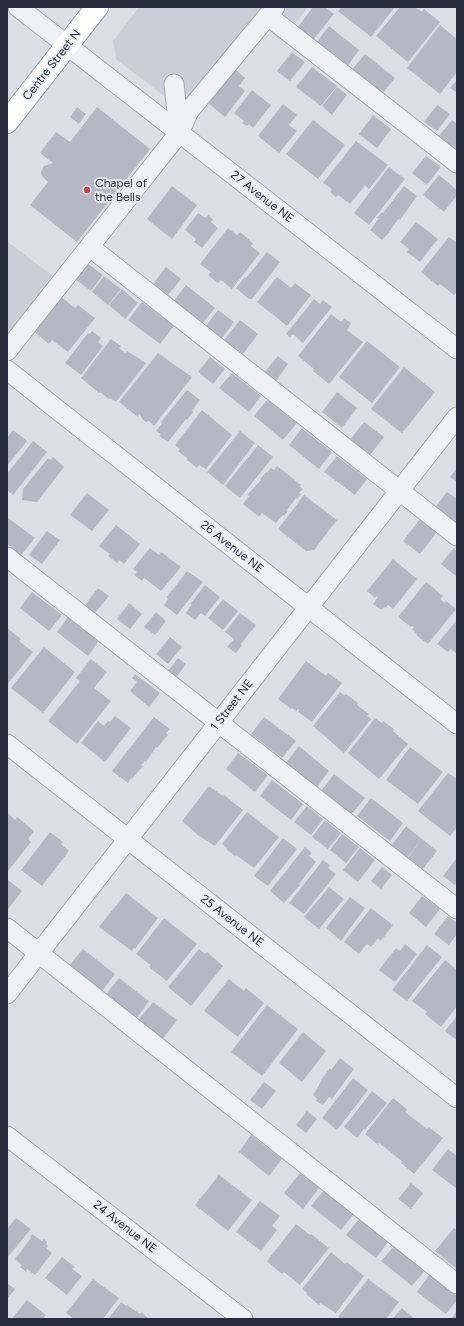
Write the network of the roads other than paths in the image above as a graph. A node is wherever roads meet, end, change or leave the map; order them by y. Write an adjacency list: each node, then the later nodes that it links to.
1 (18, 7): 4 (street, 27 Avenue NE)
2 (97, 7): 4 (main road, Centre Street N)
3 (272, 12): 7 (street); 8 (street)
4 (67, 45): 6 (main road, Centre Street N); 7 (street, 27 Avenue NE)
5 (174, 84): 7 (street)
6 (7, 122)
7 (180, 133): 9 (street); 10 (street, 27 Avenue NE)
8 (457, 162)
9 (90, 248): 11 (street); 14 (street)
10 (457, 349)
11 (7, 352)
12 (7, 370): 17 (street, 26 Avenue NE)
13 (457, 417): 14 (street, 1 Street NE)
14 (399, 491): 15 (street); 17 (street, 1 Street NE)
15 (457, 536)
16 (7, 557): 18 (street)
17 (309, 607): 18 (street, 1 Street NE); 19 (street, 26 Avenue NE)
18 (218, 723): 21 (street, 1 Street NE); 22 (street)
19 (457, 724)
20 (7, 744): 21 (street, 25 Avenue NE)
21 (128, 839): 24 (street, 1 Street NE); 26 (street, 25 Avenue NE)
22 (457, 909)
23 (7, 928): 24 (street)
24 (39, 953): 25 (street, 1 Street NE); 28 (street)
25 (7, 994)
26 (457, 1098)
27 (7, 1136): 29 (street, 24 Avenue NE)
28 (457, 1284)
29 (243, 1319)

